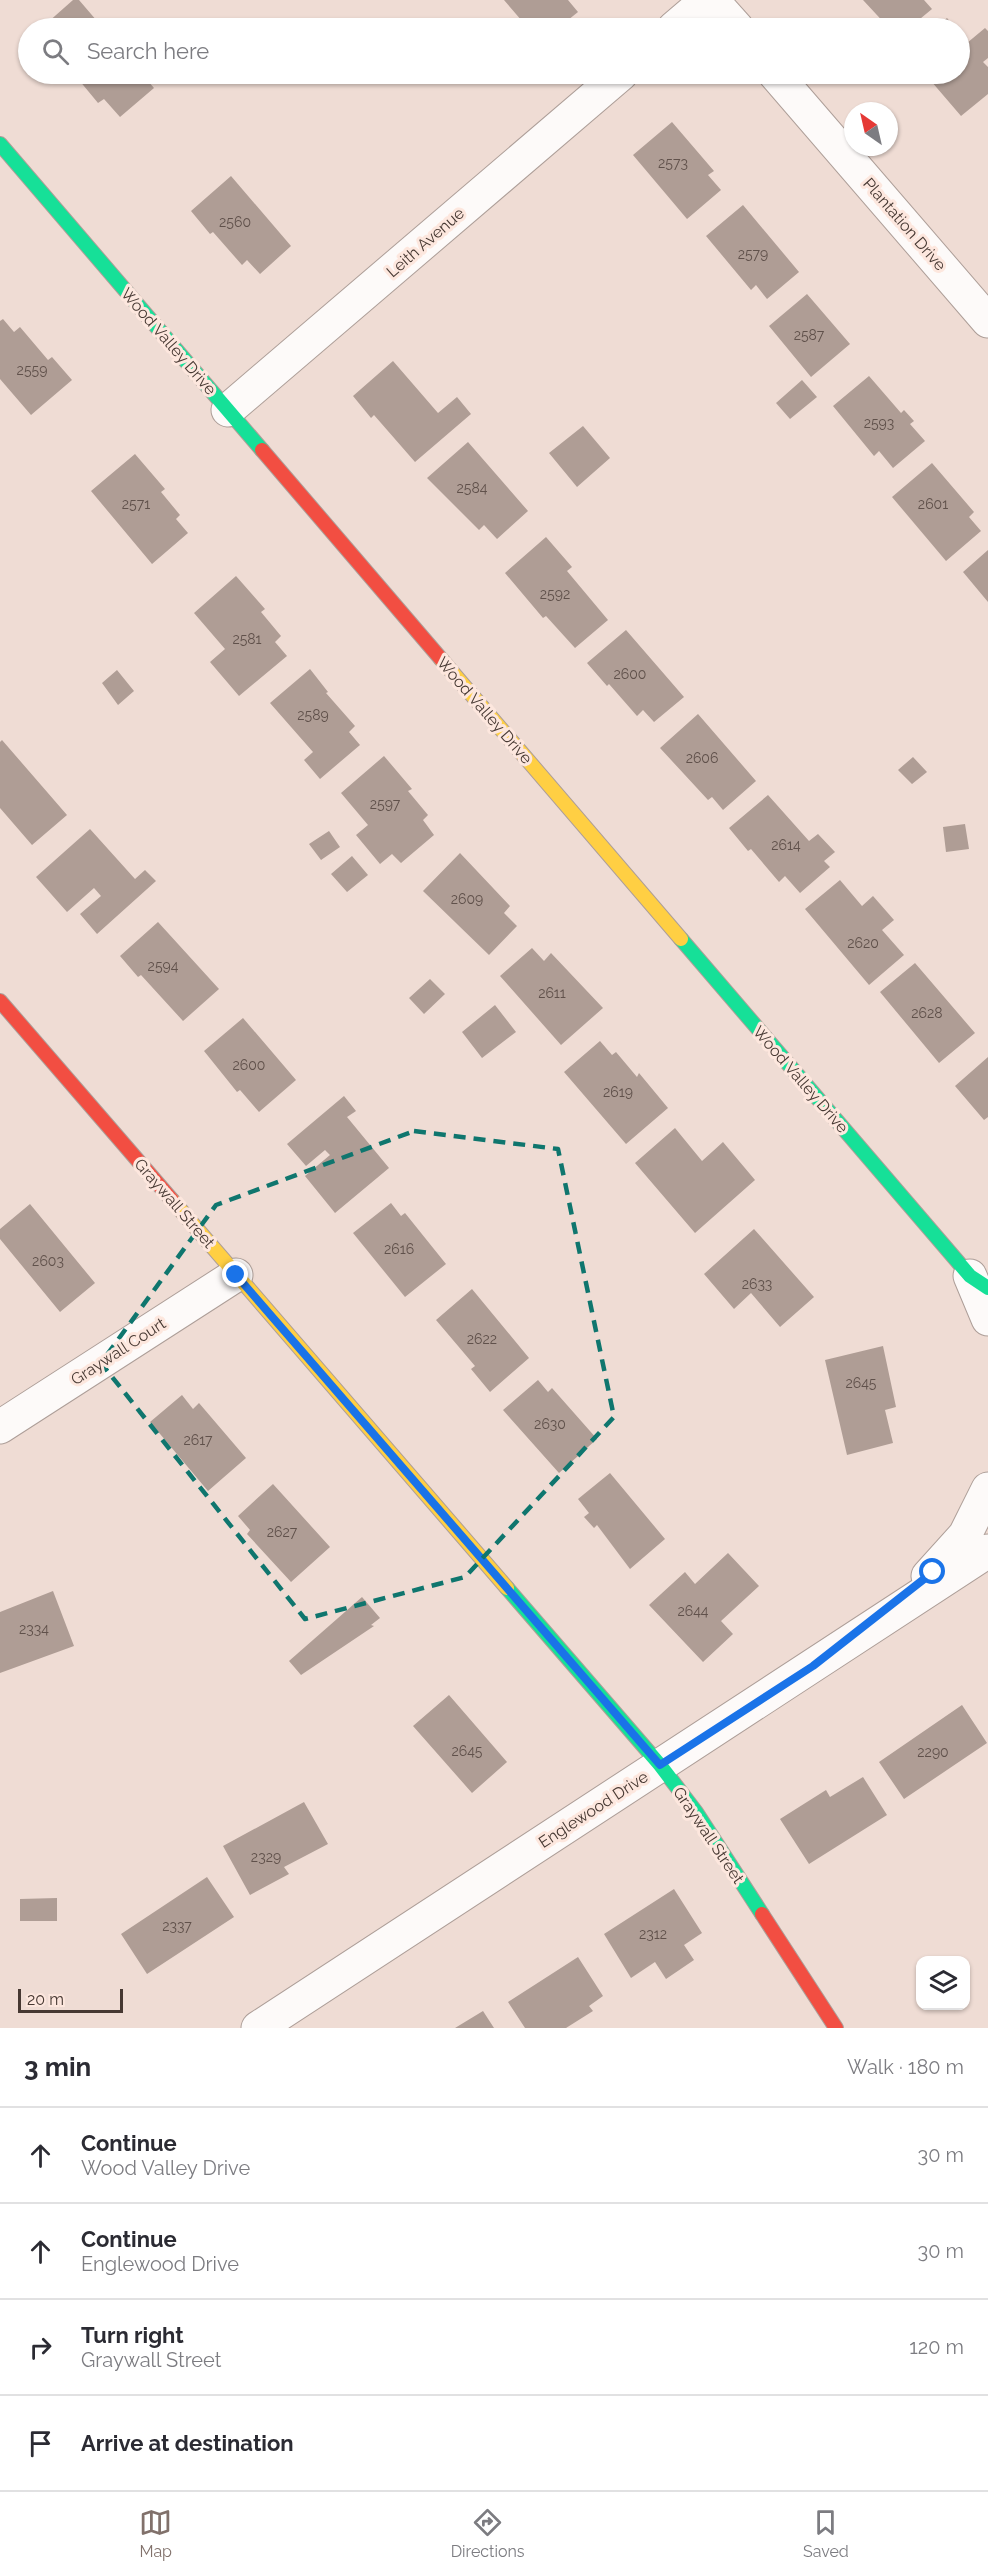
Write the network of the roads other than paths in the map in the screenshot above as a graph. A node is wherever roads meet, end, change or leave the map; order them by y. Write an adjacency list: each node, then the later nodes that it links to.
1 (707, 0): 3 (street)
2 (712, 0): 4 (street)
3 (686, 18)
4 (727, 18)
5 (609, 84): 9 (street, Leith Avenue)
6 (784, 84): 8 (street, Plantation Drive)
7 (0, 144): 9 (street, Wood Valley Drive)
8 (988, 321)
9 (228, 410): 12 (street, Wood Valley Drive)
10 (0, 1001): 11 (street, Graywall Street)
11 (236, 1275): 14 (street, Graywall Court); 18 (street, Graywall Street)
12 (979, 1282): 13 (street, Wood Valley Drive)
13 (988, 1319)
14 (0, 1427)
15 (988, 1489): 17 (street)
16 (988, 1551): 17 (street, Englewood Drive)
17 (813, 1666): 18 (street, Englewood Drive)
18 (660, 1765): 19 (street, Englewood Drive); 20 (street, Graywall Street)
19 (258, 2028)
20 (837, 2028)

